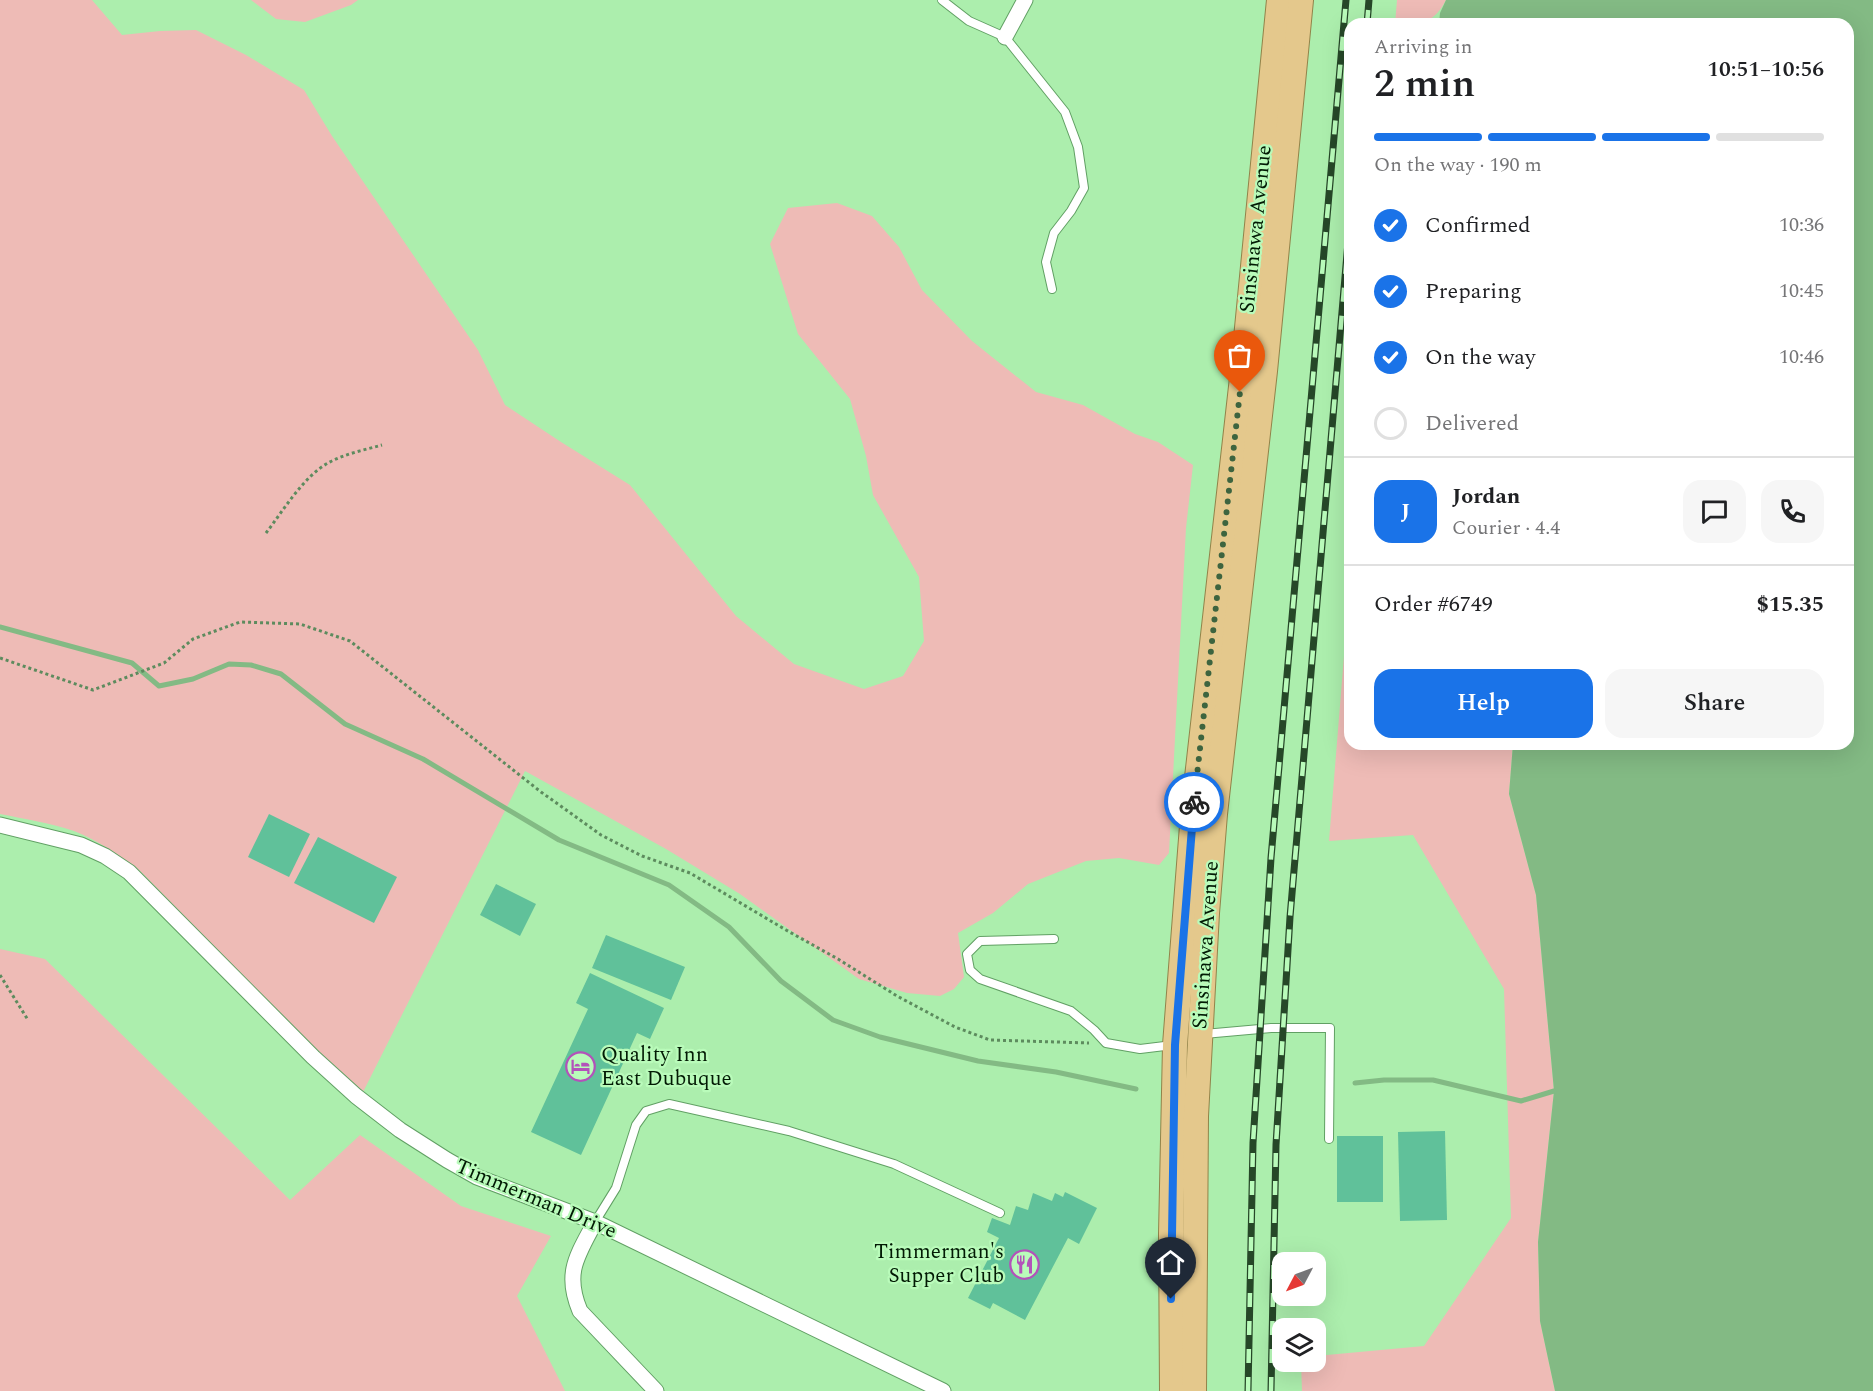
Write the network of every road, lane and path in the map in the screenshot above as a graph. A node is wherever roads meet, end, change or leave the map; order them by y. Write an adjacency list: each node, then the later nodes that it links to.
1 (942, 0): 5 (lane)
2 (1025, 0): 5 (street)
3 (1279, 0): 14 (highway, Sinsinawa Avenue)
4 (1301, 0): 14 (highway, Sinsinawa Avenue)
5 (1005, 37): 6 (lane)
6 (1052, 289)
7 (382, 445): 8 (path)
8 (266, 534)
9 (0, 658): 15 (path)
10 (0, 825): 18 (street, Timmerman Drive)
11 (1054, 939): 15 (lane)
12 (0, 975): 13 (path)
13 (28, 1020)
14 (1187, 1040): 15 (lane); 16 (lane); 21 (highway, Sinsinawa Avenue); 22 (highway, Sinsinawa Avenue)
15 (1106, 1043)
16 (1329, 1139)
17 (1000, 1213): 18 (lane)
18 (596, 1222): 19 (street); 20 (street, Timmerman Drive)
19 (656, 1391)
20 (943, 1391)
21 (1172, 1391)
22 (1194, 1391)

